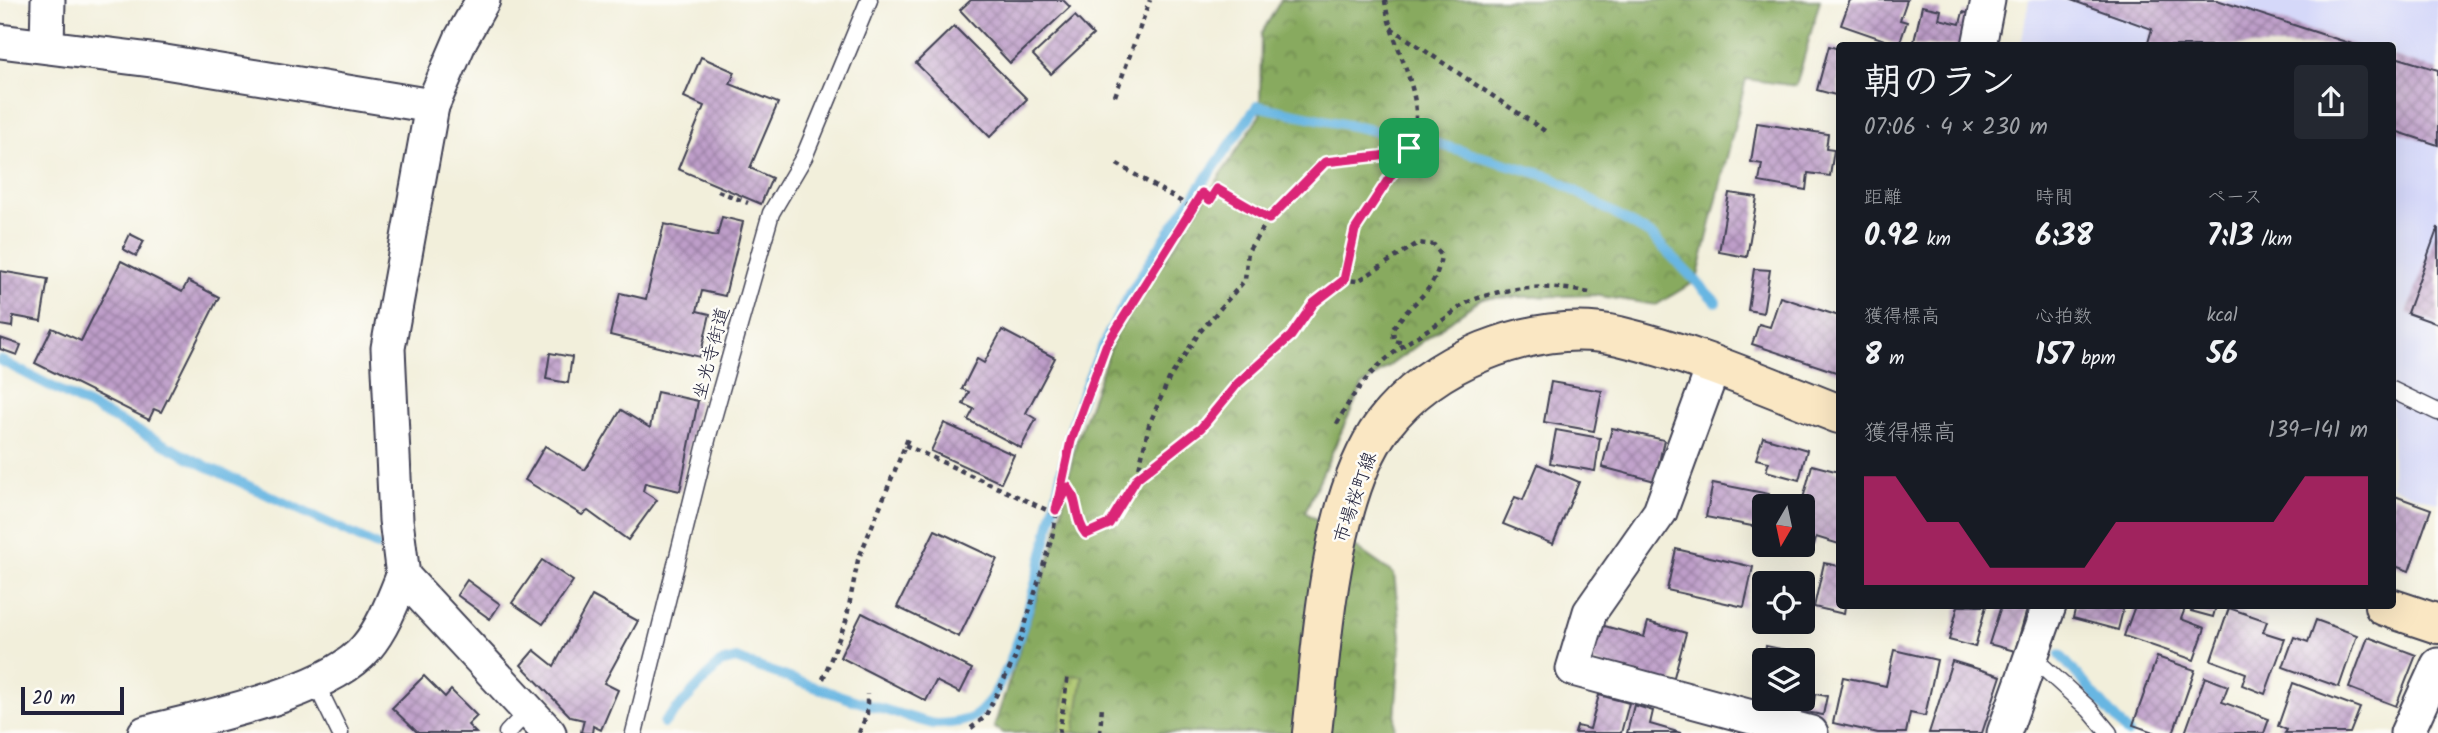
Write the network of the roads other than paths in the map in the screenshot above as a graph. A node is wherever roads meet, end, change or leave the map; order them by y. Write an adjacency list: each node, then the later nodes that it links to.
1 (48, 0): 7 (street)
2 (483, 0): 8 (street)
3 (869, 0): 23 (lane, 坐光寺街道)
4 (1989, 0): 6 (street)
5 (0, 41): 7 (street)
6 (1980, 42)
7 (47, 46): 8 (street)
8 (432, 106): 13 (street)
9 (1714, 365): 12 (main road, 市場桜町線); 24 (main road, 市場桜町線); 25 (street)
10 (2396, 392): 11 (lane)
11 (2438, 412)
12 (1836, 413)
13 (403, 576): 19 (street); 20 (street)
14 (2048, 609): 17 (street)
15 (2393, 609): 16 (main road)
16 (2438, 624)
17 (2031, 656): 26 (street); 27 (lane)
18 (2438, 665): 28 (street)
19 (315, 682): 21 (street); 22 (lane)
20 (528, 726)
21 (145, 733)
22 (340, 733)
23 (634, 733)
24 (1312, 733)
25 (1811, 733)
26 (2004, 733)
27 (2109, 733)
28 (2407, 733)

